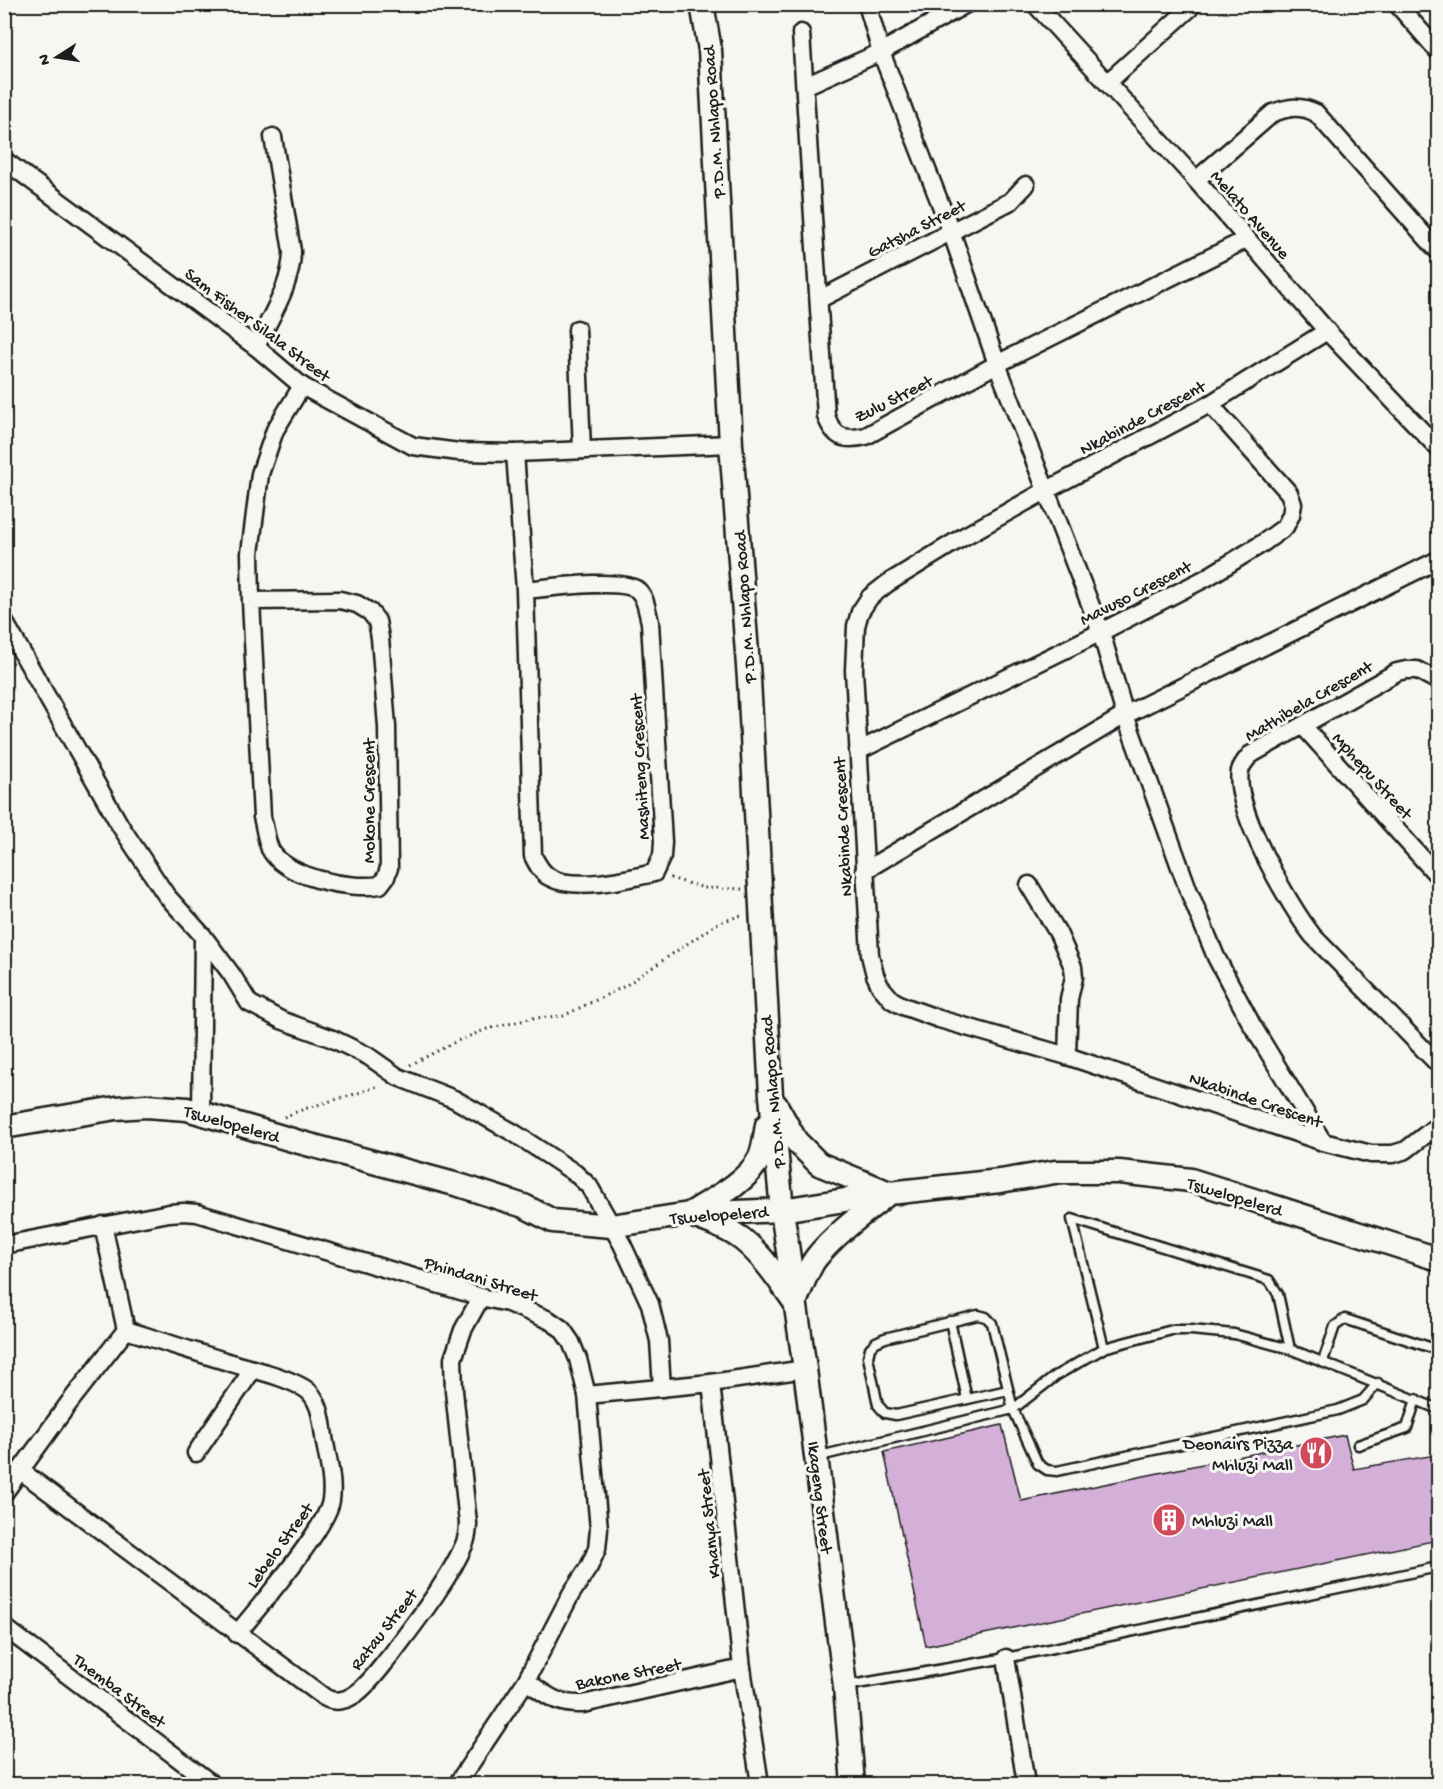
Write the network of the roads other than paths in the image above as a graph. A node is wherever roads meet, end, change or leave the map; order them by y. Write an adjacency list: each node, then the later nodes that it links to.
1 (702, 4): 26 (street, P.D.M. Nhlapo Road)
2 (867, 4): 9 (street)
3 (966, 4): 9 (street)
4 (1035, 4): 10 (street, Melato Avenue)
5 (1191, 4): 10 (street)
6 (1397, 4): 8 (street)
7 (801, 33): 11 (street, Zulu Street)
8 (1438, 51)
9 (881, 52): 11 (street); 16 (street)
10 (1107, 82): 14 (street, Melato Avenue)
11 (805, 86): 19 (street, Zulu Street)
12 (273, 137): 22 (street)
13 (4, 160): 22 (street, Sam Fisher Silala Street)
14 (1196, 180): 17 (street, Melato Avenue); 18 (street)
15 (1026, 186): 16 (street, Gatsha Street)
16 (951, 231): 19 (street, Gatsha Street); 23 (street)
17 (1247, 239): 21 (street, Melato Avenue); 23 (street, Zulu Street)
18 (1438, 251)
19 (820, 299): 23 (street, Zulu Street)
20 (577, 329): 28 (street)
21 (1327, 331): 25 (street, Nkabinde Crescent); 27 (street, Melato Avenue)
22 (255, 347): 24 (street, Sam Fisher Silala Street)
23 (997, 364): 30 (street)
24 (302, 386): 29 (street, Sam Fisher Silala Street); 33 (street, Mokone Crescent)
25 (1210, 404): 30 (street, Nkabinde Crescent); 35 (street, Mavuso Crescent)
26 (730, 444): 28 (street, Sam Fisher Silala Street); 46 (street, P.D.M. Nhlapo Road)
27 (1438, 448)
28 (582, 450): 29 (street, Sam Fisher Silala Street)
29 (515, 453): 32 (street)
30 (1047, 490): 35 (street); 39 (street, Nkabinde Crescent)
31 (1438, 560): 37 (street)
32 (525, 590): 32 (street, Mashiteng Crescent)
33 (251, 601): 33 (street, Mokone Crescent)
34 (4, 621): 43 (street)
35 (1101, 632): 37 (street); 39 (street, Mavuso Crescent)
36 (1438, 681): 38 (street, Mathibela Crescent)
37 (1125, 715): 40 (street); 50 (street)
38 (1303, 726): 41 (street, Mphepu Street); 45 (street, Mathibela Crescent)
39 (858, 752): 40 (street, Nkabinde Crescent)
40 (864, 871): 44 (street, Nkabinde Crescent)
41 (1438, 876)
42 (1029, 885): 44 (street)
43 (203, 936): 47 (street); 55 (street)
44 (1067, 1056): 50 (street, Nkabinde Crescent)
45 (1438, 1064)
46 (771, 1096): 51 (street); 52 (street, P.D.M. Nhlapo Road); 53 (street)
47 (201, 1113): 49 (street, Tswelopelerd); 55 (street, Tswelopelerd)
48 (1438, 1125): 50 (street, Nkabinde Crescent)
49 (4, 1127)
50 (1323, 1142)
51 (889, 1193): 52 (street, Tswelopelerd); 57 (street, Tswelopelerd); 59 (street)
52 (782, 1210): 53 (street, Tswelopelerd); 59 (street, Ikageng Street)
53 (689, 1214): 55 (street, Tswelopelerd); 59 (street)
54 (103, 1225): 56 (street, Phindani Street); 58 (street, Phindani Street); 61 (street)
55 (611, 1226): 70 (street)
56 (4, 1245)
57 (1438, 1259)
58 (481, 1297): 72 (street, Phindani Street); 84 (street, Ratau Street)
59 (795, 1302): 67 (street, Ikageng Street)
60 (950, 1321): 71 (lane); 73 (lane); 73 (lane)
61 (126, 1330): 66 (street, Lebelo Street); 80 (street)
62 (1104, 1348): 63 (lane); 63 (lane); 76 (lane)
63 (1290, 1349): 65 (lane)
64 (1438, 1350): 65 (lane)
65 (1323, 1361): 69 (lane)
66 (253, 1369): 78 (street); 84 (street, Lebelo Street)
67 (805, 1369): 68 (street); 79 (street, Ikageng Street)
68 (711, 1383): 70 (street); 86 (street, Khanya Street)
69 (1378, 1383): 74 (lane); 76 (lane)
70 (662, 1388): 72 (street)
71 (1008, 1390): 73 (lane); 76 (lane)
72 (587, 1395): 87 (street, Phindani Street)
73 (967, 1399)
74 (1416, 1400): 75 (lane); 77 (lane)
75 (1438, 1407)
76 (1013, 1408): 79 (lane)
77 (1358, 1444)
78 (196, 1453)
79 (816, 1456): 88 (street, Ikageng Street)
80 (21, 1471): 81 (street); 84 (street, Ratau Street)
81 (4, 1493)
82 (1438, 1567): 85 (lane)
83 (4, 1627): 89 (street, Themba Street)
84 (237, 1634)
85 (1006, 1658): 88 (lane); 93 (street)
86 (742, 1668): 87 (street, Bakone Street); 91 (street, Khanya Street)
87 (526, 1681): 90 (street, Phindani Street)
88 (845, 1686): 92 (street, Ikageng Street)
89 (212, 1785)
90 (457, 1785)
91 (760, 1785)
92 (853, 1785)
93 (1026, 1785)

